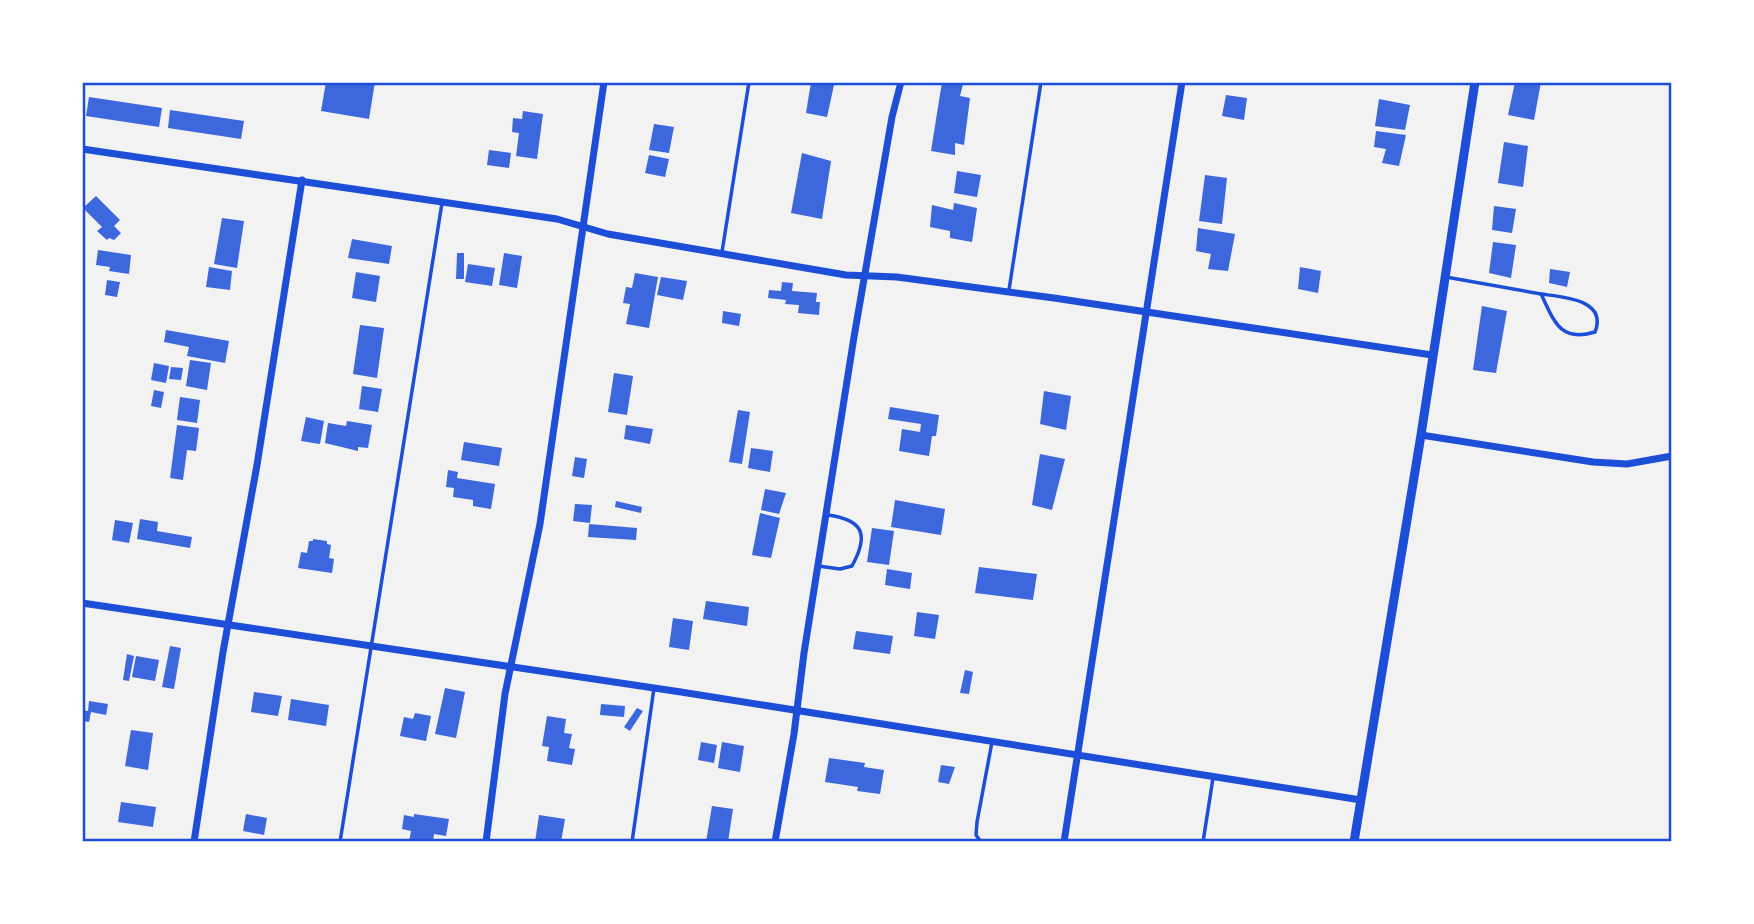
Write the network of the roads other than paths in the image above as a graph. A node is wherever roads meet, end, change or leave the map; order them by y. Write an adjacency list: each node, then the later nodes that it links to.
1 (604, 82): 10 (street)
2 (750, 82): 11 (lane)
3 (901, 82): 12 (street)
4 (1041, 82): 14 (lane)
5 (1182, 82): 16 (street)
6 (1475, 82): 13 (street)
7 (82, 149): 8 (street)
8 (302, 180): 9 (street); 23 (street)
9 (442, 201): 10 (street); 24 (lane)
10 (582, 226): 11 (street); 25 (street)
11 (722, 254): 12 (street)
12 (864, 276): 14 (street); 20 (street)
13 (1445, 277): 15 (lane); 17 (street)
14 (1009, 292): 16 (street)
15 (1541, 293): 15 (lane)
16 (1147, 312): 17 (street); 29 (street)
17 (1433, 355): 18 (street)
18 (1421, 435): 19 (street); 31 (street)
19 (1672, 456)
20 (826, 514): 21 (street); 21 (lane)
21 (818, 566): 27 (street)
22 (82, 603): 23 (street)
23 (228, 626): 24 (street); 32 (street)
24 (371, 647): 25 (street); 33 (lane)
25 (511, 667): 26 (street); 34 (street)
26 (654, 688): 27 (street); 35 (lane)
27 (797, 710): 28 (street); 36 (street)
28 (993, 740): 29 (street); 37 (lane)
29 (1076, 753): 30 (street); 38 (street)
30 (1214, 775): 31 (street); 39 (lane)
31 (1361, 800): 40 (street)
32 (194, 842)
33 (340, 842)
34 (486, 842)
35 (632, 842)
36 (775, 842)
37 (981, 842)
38 (1063, 842)
39 (1203, 842)
40 (1354, 842)

